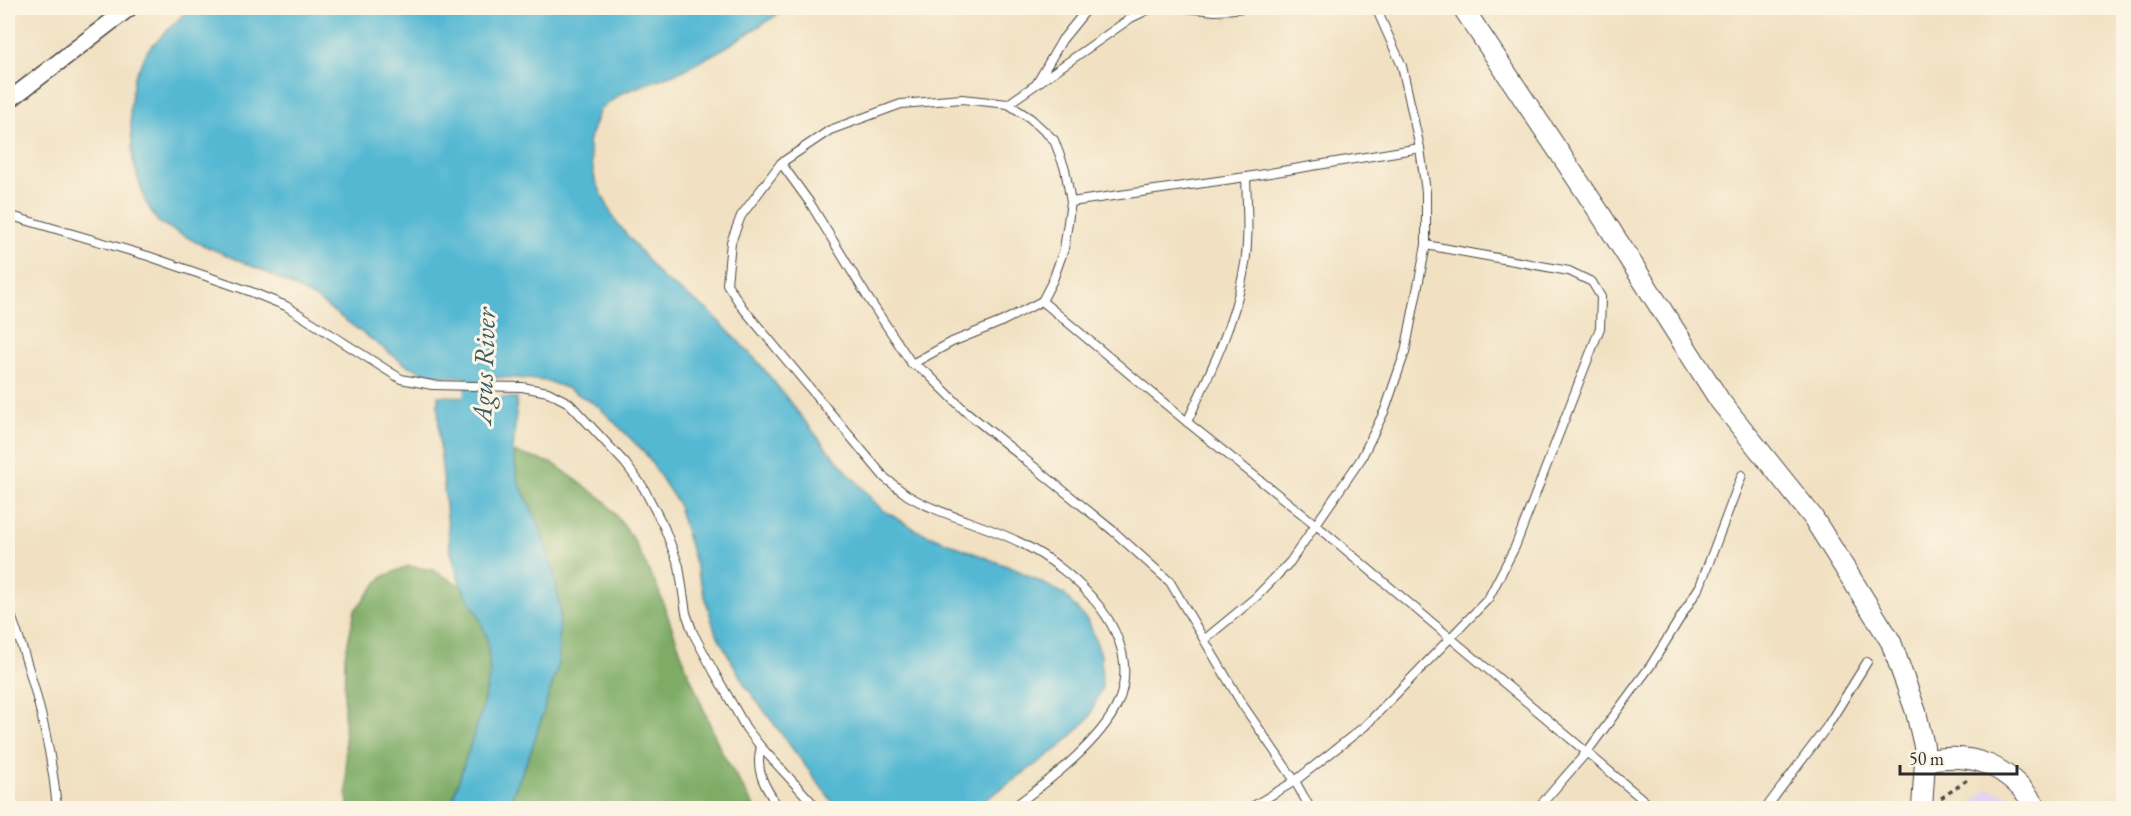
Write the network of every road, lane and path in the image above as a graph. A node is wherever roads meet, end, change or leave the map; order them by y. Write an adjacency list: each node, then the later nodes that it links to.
1 (129, 8): 9 (street)
2 (1088, 8): 8 (lane)
3 (1152, 8): 8 (lane)
4 (1185, 8): 5 (lane)
5 (1245, 8)
6 (1376, 8): 11 (lane)
7 (1463, 8): 28 (street)
8 (1035, 86): 10 (lane)
9 (8, 101)
10 (1008, 104): 12 (lane); 14 (lane)
11 (1420, 148): 13 (lane); 16 (lane)
12 (781, 163): 18 (lane); 35 (lane)
13 (1246, 177): 14 (lane); 19 (lane)
14 (1071, 202): 17 (lane)
15 (8, 215): 26 (lane)
16 (1426, 245): 21 (lane); 23 (lane)
17 (1042, 301): 18 (lane); 19 (lane)
18 (912, 364): 24 (lane)
19 (1187, 422): 21 (lane)
20 (1742, 476): 27 (lane)
21 (1316, 525): 23 (lane); 24 (lane)
22 (8, 607): 32 (lane)
23 (1449, 638): 27 (lane); 30 (lane)
24 (1205, 639): 30 (lane)
25 (1867, 662): 40 (lane)
26 (761, 747): 33 (lane); 34 (lane)
27 (1587, 752): 38 (lane); 39 (lane)
28 (1925, 760): 29 (street); 31 (street)
29 (1996, 767): 31 (path); 41 (street)
30 (1295, 781): 36 (lane); 37 (lane)
31 (1929, 806)
32 (57, 808)
33 (779, 808)
34 (817, 808)
35 (1012, 808)
36 (1250, 808)
37 (1310, 808)
38 (1538, 808)
39 (1653, 808)
40 (1766, 808)
41 (2037, 808)

